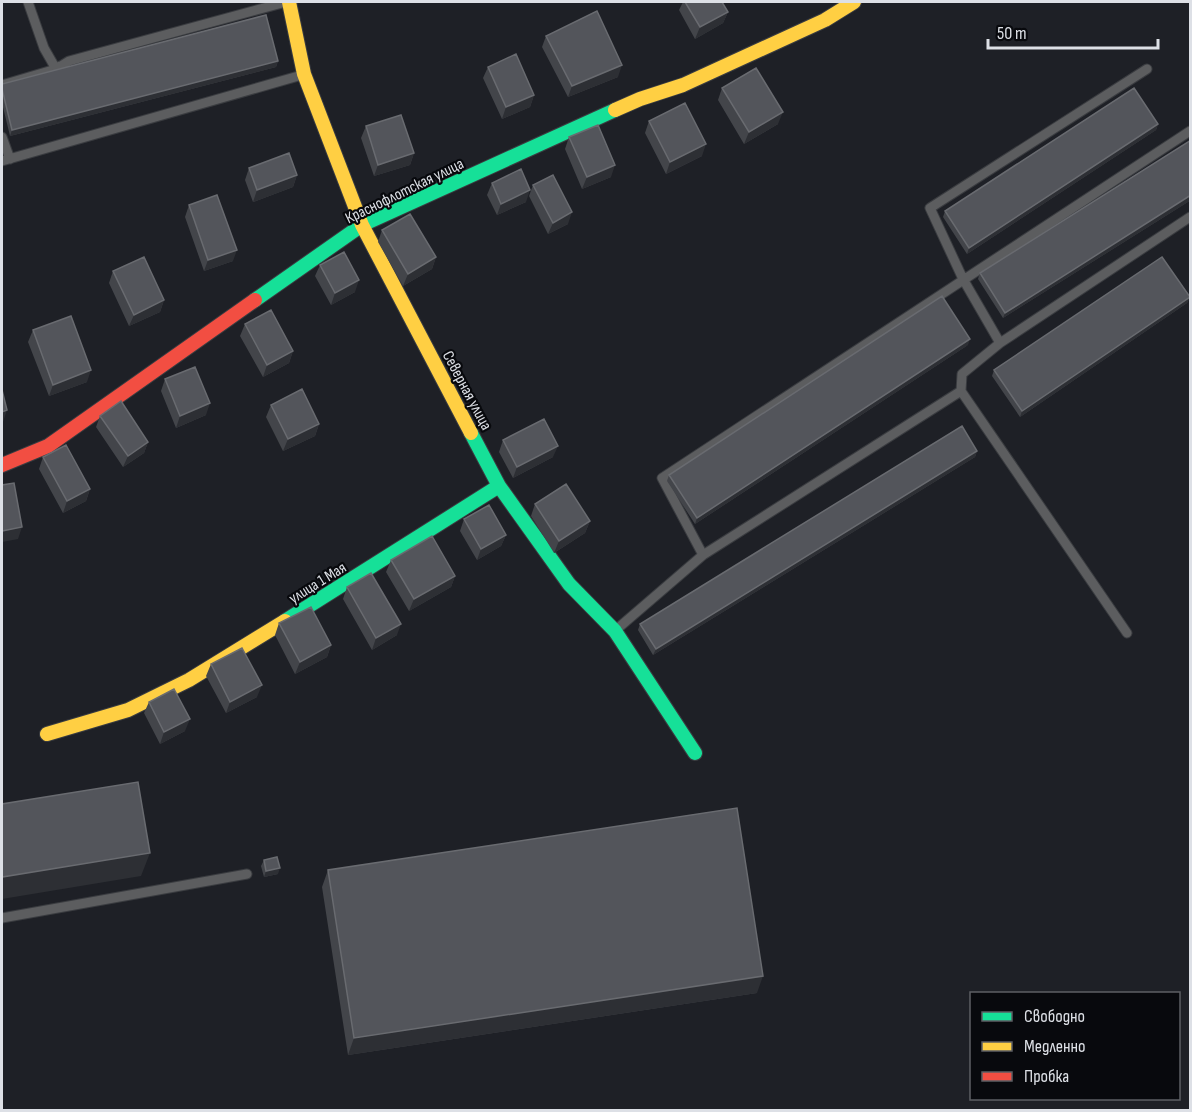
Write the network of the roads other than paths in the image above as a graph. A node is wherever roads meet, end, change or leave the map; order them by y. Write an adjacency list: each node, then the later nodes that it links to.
1 (28, 2): 4 (lane)
2 (287, 2): 4 (lane); 6 (street, Северная улица)
3 (854, 2): 12 (street, Краснофлотская улица)
4 (56, 69): 7 (lane)
5 (1147, 69): 13 (lane)
6 (304, 74): 10 (lane); 12 (street, Северная улица)
7 (2, 85)
8 (1191, 131): 13 (lane)
9 (2, 137): 10 (lane)
10 (6, 160)
11 (1191, 217): 14 (lane)
12 (362, 225): 16 (street, Краснофлотская улица); 17 (street, Северная улица)
13 (963, 279): 14 (lane); 18 (lane)
14 (1000, 343): 15 (lane)
15 (961, 392): 18 (lane); 20 (lane)
16 (2, 465)
17 (499, 486): 19 (street, Северная улица); 21 (street, улица 1 Мая)
18 (703, 555): 19 (lane)
19 (615, 631): 22 (street, Северная улица)
20 (1126, 633)
21 (46, 734)
22 (695, 753)
23 (247, 874): 24 (lane)
24 (2, 918)

